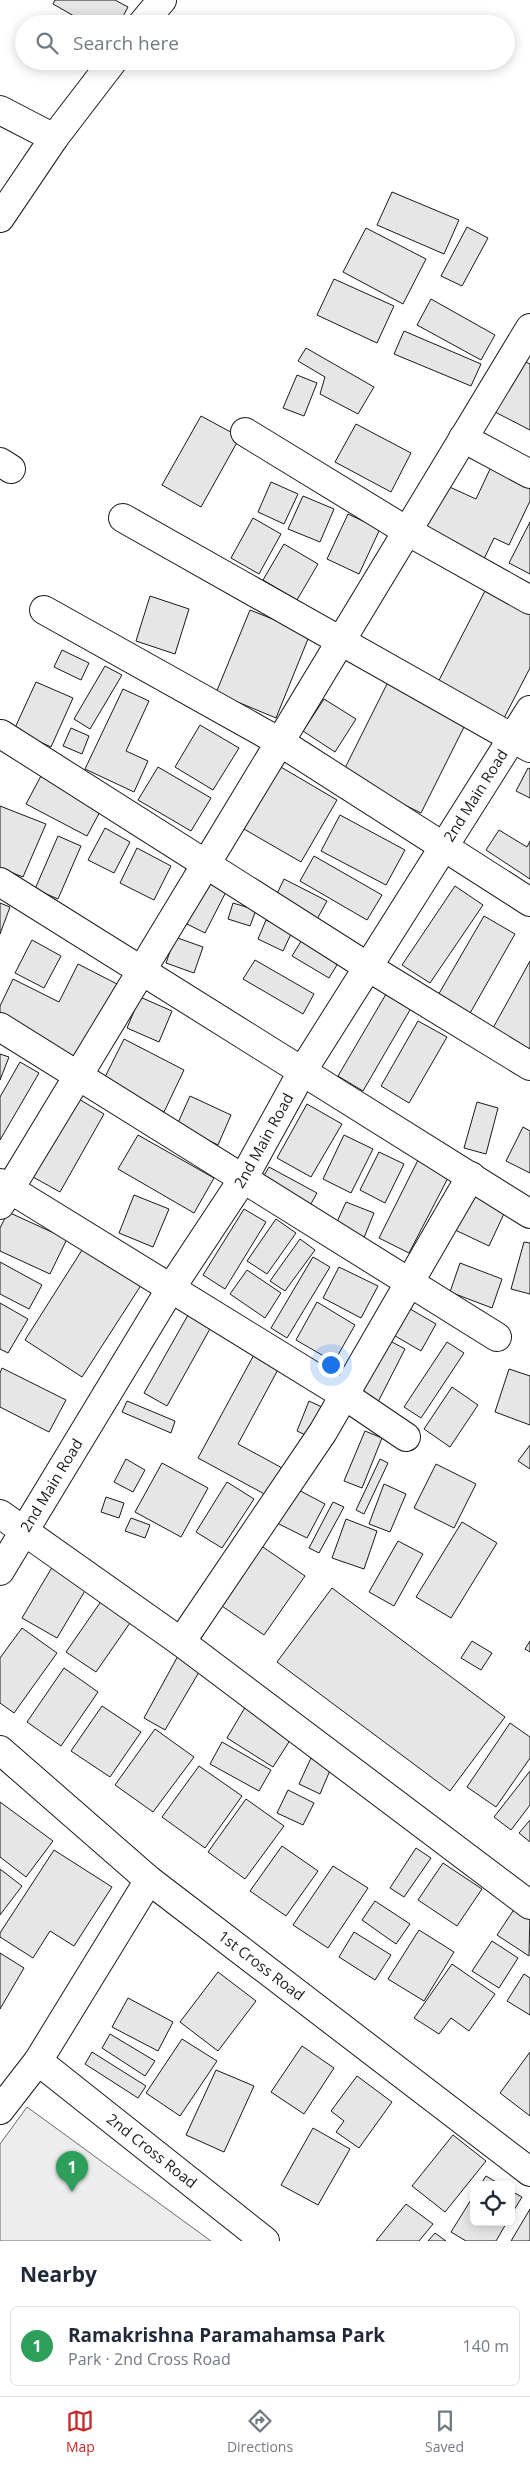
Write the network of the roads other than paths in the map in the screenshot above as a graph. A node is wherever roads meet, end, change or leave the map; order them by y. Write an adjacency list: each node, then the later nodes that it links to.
1 (162, 0): 2 (street)
2 (150, 15)
3 (106, 70): 5 (street)
4 (0, 110): 5 (street)
5 (54, 138): 6 (street)
6 (0, 218)
7 (530, 328): 9 (street)
8 (245, 432): 12 (street)
9 (463, 438): 10 (street); 12 (street)
10 (530, 474)
11 (123, 518): 15 (street)
12 (407, 531): 13 (street); 15 (street)
13 (530, 600)
14 (44, 610): 18 (street)
15 (341, 640): 18 (street); 19 (street)
16 (530, 710): 19 (street, 2nd Main Road)
17 (1, 734): 21 (street)
18 (280, 742): 20 (street); 21 (street)
19 (521, 743): 20 (street, 2nd Main Road)
20 (443, 848): 23 (street); 24 (street, 2nd Main Road)
21 (206, 864): 24 (street); 25 (street)
22 (0, 882): 25 (street)
23 (530, 902)
24 (368, 967): 27 (street); 28 (street, 2nd Main Road)
25 (142, 970): 28 (street); 29 (street)
26 (0, 1028): 29 (street)
27 (530, 1066)
28 (303, 1070): 30 (street); 31 (street, 2nd Main Road)
29 (78, 1076): 31 (street); 32 (street)
30 (471, 1176): 33 (street); 34 (street)
31 (243, 1179): 34 (street); 35 (street, 2nd Main Road)
32 (3, 1192): 35 (street)
33 (530, 1214)
34 (409, 1284): 36 (street); 37 (street)
35 (171, 1288): 37 (street); 40 (street, 2nd Main Road)
36 (497, 1337)
37 (344, 1395): 38 (street); 42 (street)
38 (406, 1437)
39 (0, 1514): 40 (street)
40 (25, 1531): 41 (street, 2nd Main Road); 42 (street)
41 (0, 1571)
42 (180, 1642): 45 (street)
43 (0, 1750): 44 (street, 1st Cross Road)
44 (149, 1880): 46 (street); 48 (street, 1st Cross Road)
45 (530, 1905)
46 (38, 2061): 47 (street); 49 (street, 2nd Cross Road)
47 (0, 2110)
48 (530, 2172)
49 (265, 2241)

